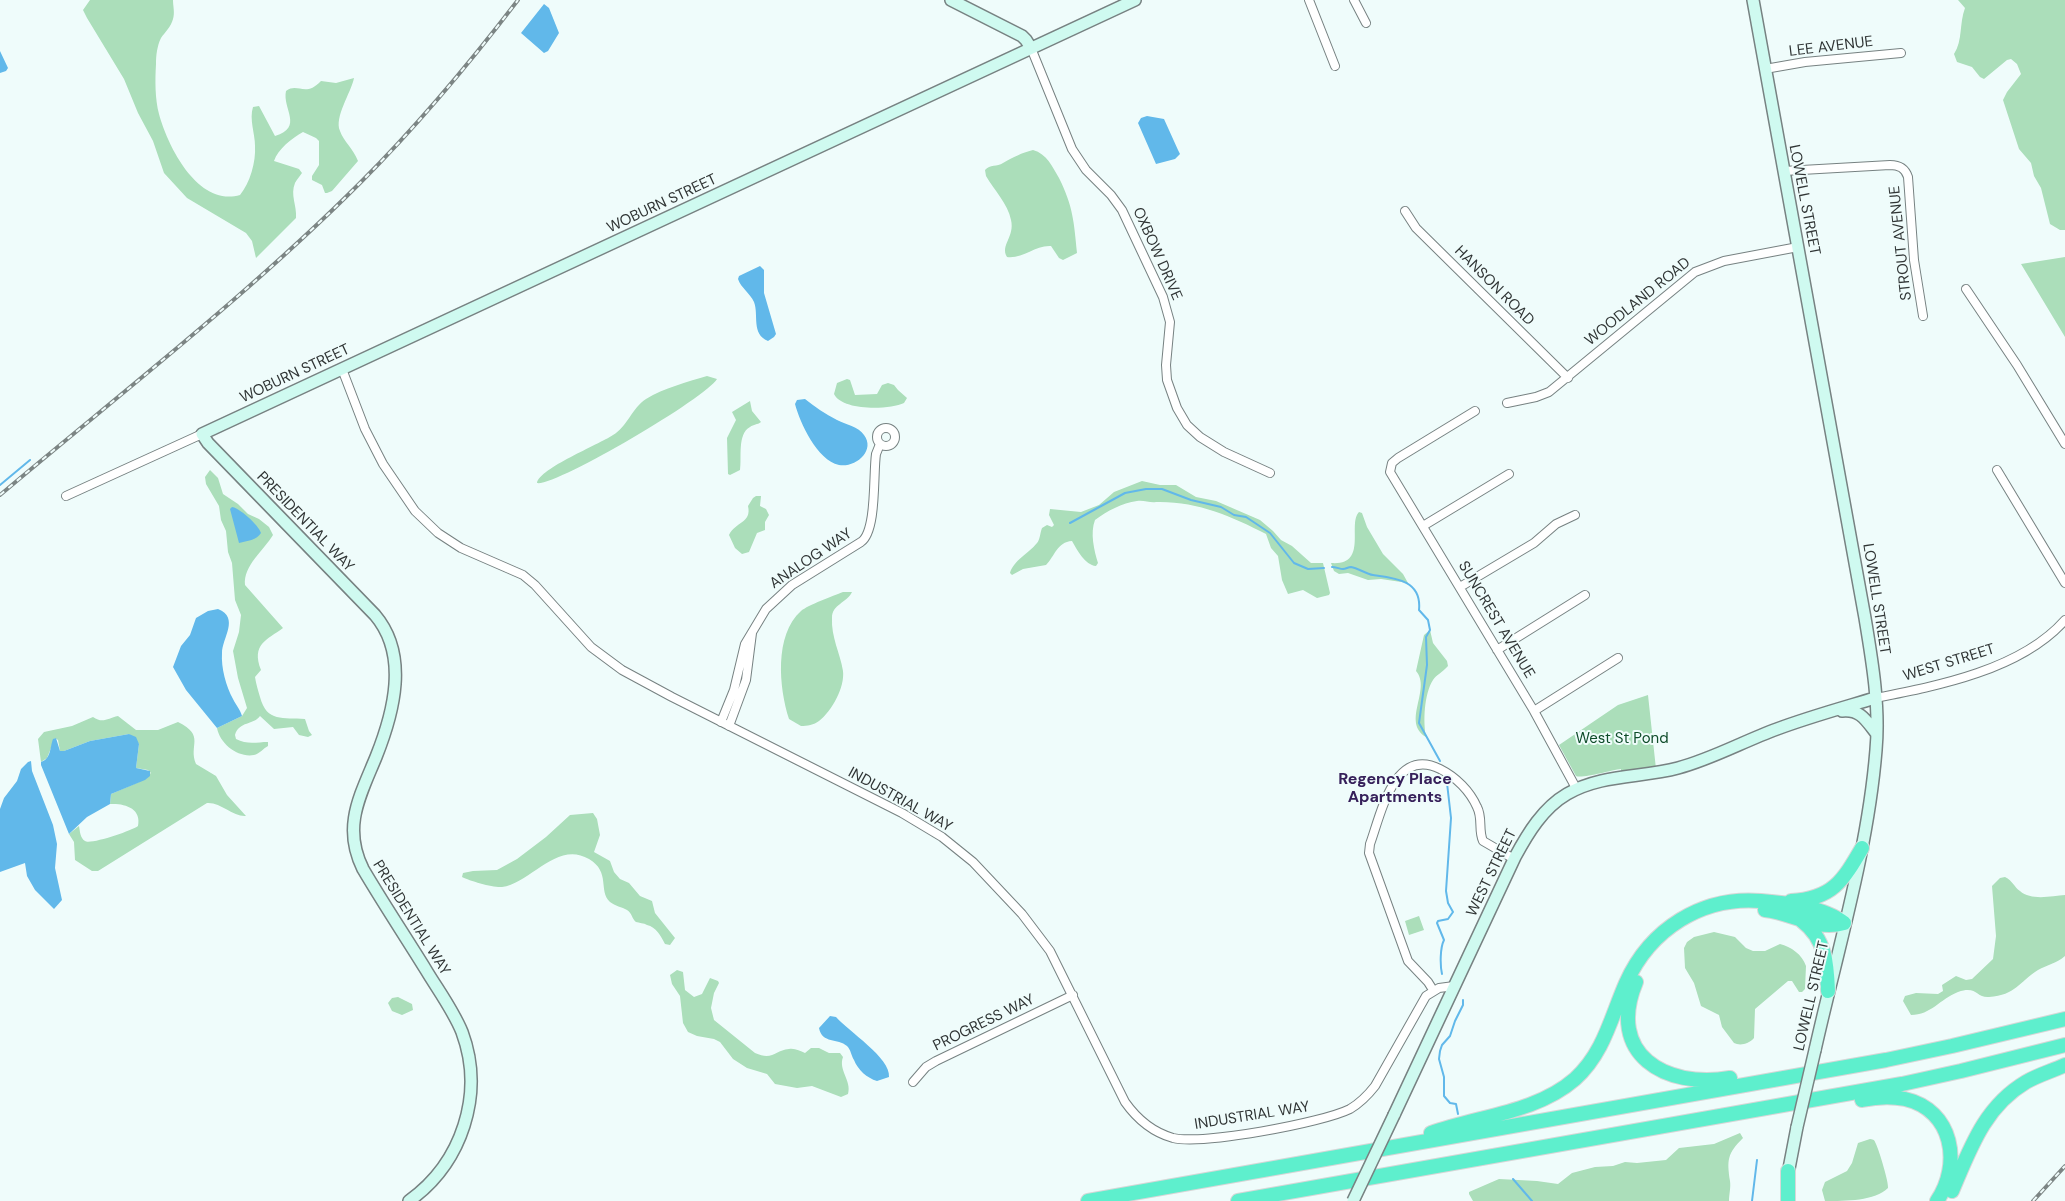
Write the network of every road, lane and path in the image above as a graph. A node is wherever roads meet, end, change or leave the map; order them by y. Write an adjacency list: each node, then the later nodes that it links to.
1 (951, 0): 7 (main road)
2 (1135, 0): 7 (main road, WOBURN STREET)
3 (1309, 0): 9 (street)
4 (1354, 0): 6 (street)
5 (1753, 0): 10 (main road, LOWELL STREET)
6 (1366, 24)
7 (1031, 48): 16 (main road, WOBURN STREET); 24 (street, OXBOW DRIVE)
8 (1900, 53): 10 (street, LEE AVENUE)
9 (1335, 66)
10 (1765, 69): 11 (main road, LOWELL STREET)
11 (1784, 172): 13 (main road, LOWELL STREET); 15 (street, STROUT AVENUE)
12 (1405, 211): 17 (street, HANSON ROAD)
13 (1798, 247): 17 (street, WOODLAND ROAD); 36 (main road, LOWELL STREET)
14 (1966, 289): 22 (street)
15 (1923, 316)
16 (342, 369): 20 (main road, WOBURN STREET); 39 (street, INDUSTRIAL WAY)
17 (1568, 378): 18 (street, WOODLAND ROAD)
18 (1507, 403)
19 (1476, 411): 28 (street, SUNCREST AVENUE)
20 (202, 434): 26 (street); 60 (main road, PRESIDENTIAL WAY)
21 (880, 444): 33 (street, ANALOG WAY)
22 (2065, 444)
23 (1997, 470): 29 (street)
24 (1270, 473)
25 (1509, 474): 28 (street)
26 (66, 496)
27 (1574, 515): 30 (street)
28 (1424, 526): 30 (street, SUNCREST AVENUE)
29 (2065, 584)
30 (1460, 587): 34 (street, SUNCREST AVENUE)
31 (1586, 595): 34 (street)
32 (2065, 620): 36 (street, WEST STREET)
33 (752, 633): 39 (street, ANALOG WAY); 40 (street, ANALOG WAY)
34 (1497, 650): 37 (street, SUNCREST AVENUE)
35 (1618, 658): 37 (street)
36 (1875, 698): 38 (main road, WEST STREET); 41 (main road, LOWELL STREET)
37 (1534, 710): 42 (street, SUNCREST AVENUE)
38 (1830, 712): 41 (main road, WEST STREET); 42 (main road, WEST STREET)
39 (721, 722): 40 (street, INDUSTRIAL WAY)
40 (729, 726): 51 (street, INDUSTRIAL WAY)
41 (1876, 733): 43 (main road, LOWELL STREET)
42 (1576, 788): 44 (main road, WEST STREET)
43 (1862, 848): 45 (highway); 47 (main road, LOWELL STREET)
44 (1514, 859): 48 (main road, WEST STREET); 49 (street)
45 (1769, 902): 47 (highway); 58 (highway)
46 (1800, 920): 47 (highway); 50 (highway); 55 (highway)
47 (1844, 923): 50 (main road, LOWELL STREET)
48 (1454, 986): 49 (street); 63 (main road, WEST STREET, bridge)
49 (1433, 990): 51 (street, INDUSTRIAL WAY)
50 (1828, 991): 59 (main road, LOWELL STREET, bridge)
51 (1073, 995): 56 (street, PROGRESS WAY)
52 (2065, 1019): 55 (highway)
53 (2065, 1045): 57 (highway)
54 (2065, 1065): 67 (highway)
55 (1789, 1077): 58 (highway)
56 (912, 1082)
57 (1809, 1100): 62 (highway); 66 (highway)
58 (1393, 1147): 61 (highway)
59 (1788, 1171): 64 (main road, LOWELL STREET); 65 (highway)
60 (409, 1201)
61 (1088, 1201)
62 (1238, 1201)
63 (1353, 1201)
64 (1784, 1201)
65 (1788, 1201)
66 (1937, 1201)
67 (1947, 1201)

